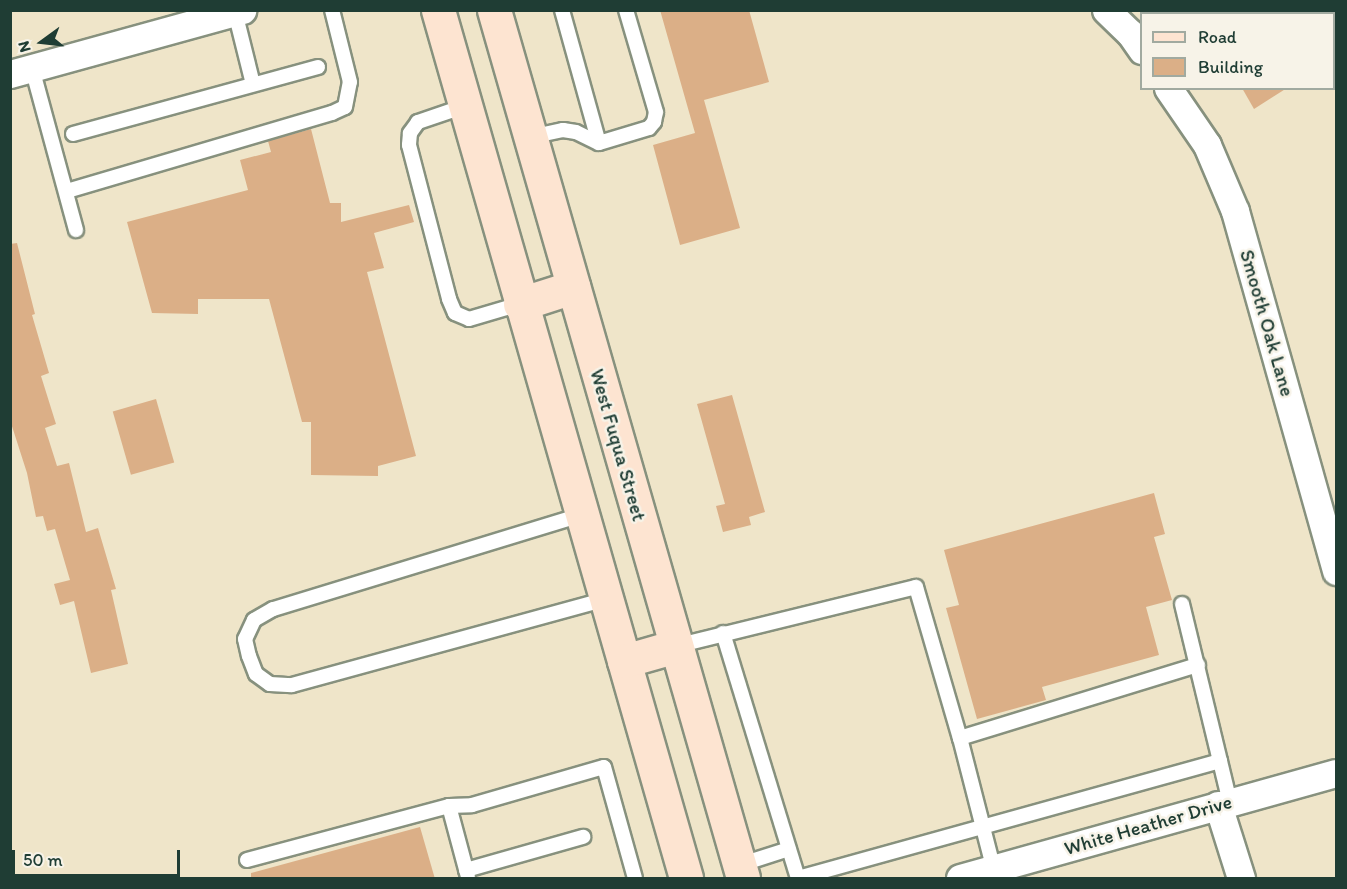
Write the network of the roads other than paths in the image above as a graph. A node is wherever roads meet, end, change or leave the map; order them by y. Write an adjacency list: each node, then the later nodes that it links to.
1 (332, 10): 17 (lane)
2 (438, 10): 13 (main road)
3 (495, 10): 15 (main road, West Fuqua Street)
4 (562, 10): 16 (lane)
5 (626, 10): 16 (lane)
6 (1106, 10): 8 (street)
7 (239, 11): 10 (street); 11 (lane)
8 (1140, 47)
9 (318, 66): 11 (lane)
10 (21, 71): 17 (lane)
11 (254, 84): 14 (lane)
12 (1169, 90): 22 (street, Smooth Oak Lane)
13 (465, 106): 20 (main road); 20 (lane)
14 (73, 134)
15 (530, 137): 16 (lane); 19 (main road, West Fuqua Street)
16 (599, 143)
17 (67, 191): 18 (lane)
18 (76, 230)
19 (573, 286): 20 (main road); 26 (main road, West Fuqua Street)
20 (520, 304): 21 (main road)
21 (581, 515): 23 (main road); 23 (lane)
22 (1336, 571)
23 (606, 599): 27 (main road)
24 (1182, 604): 28 (lane)
25 (723, 633): 26 (lane); 29 (lane); 36 (lane)
26 (676, 646): 27 (main road); 38 (main road, West Fuqua Street)
27 (624, 661): 42 (main road)
28 (1198, 664): 29 (lane); 30 (lane)
29 (960, 738): 34 (lane)
30 (1220, 761): 32 (lane); 34 (lane)
31 (1336, 772): 32 (street, White Heather Drive)
32 (1224, 804): 40 (street, White Heather Drive); 44 (street)
33 (449, 806): 37 (lane); 39 (lane); 41 (lane)
34 (984, 826): 36 (lane); 40 (lane)
35 (583, 837): 39 (lane)
36 (789, 849): 38 (lane)
37 (247, 860)
38 (741, 872)
39 (467, 874)
40 (995, 874): 43 (street, White Heather Drive)
41 (635, 879)
42 (686, 879)
43 (960, 879)
44 (1241, 879)

